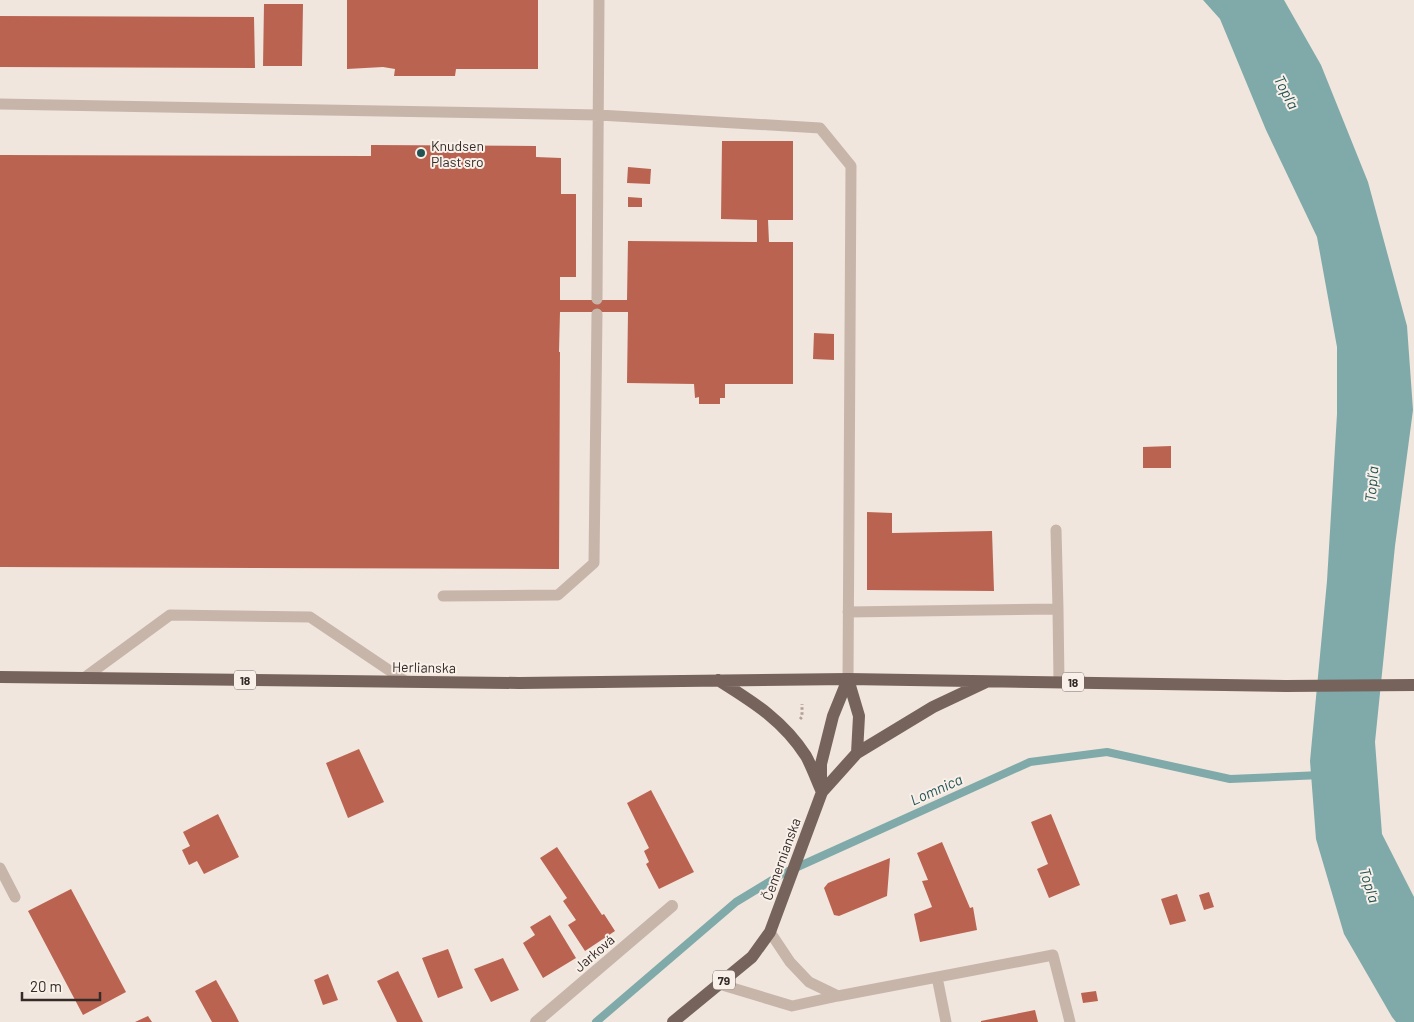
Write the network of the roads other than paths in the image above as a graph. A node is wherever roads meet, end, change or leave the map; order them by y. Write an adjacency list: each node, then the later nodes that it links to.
1 (599, 0): 3 (lane)
2 (0, 104): 3 (lane)
3 (599, 115): 4 (lane); 9 (lane)
4 (597, 299)
5 (597, 314): 7 (lane)
6 (1056, 530): 8 (lane)
7 (443, 596)
8 (1058, 610): 9 (lane); 16 (lane)
9 (848, 612): 12 (lane)
10 (0, 677): 11 (main road, Herlianska / 18)
11 (84, 678): 14 (main road, Herlianska / 18); 14 (lane)
12 (848, 679): 13 (main road, Herlianska / 18); 15 (main road, 18); 18 (main road); 19 (main road)
13 (718, 680): 14 (main road, Herlianska / 18); 19 (main road)
14 (405, 681)
15 (988, 681): 16 (main road, 18); 18 (main road, Čemernianska)
16 (1059, 682): 17 (main road, 18)
17 (1414, 685)
18 (857, 753): 19 (main road, Čemernianska / 79)
19 (822, 792): 23 (main road, Čemernianska / 79)
20 (0, 868): 21 (lane)
21 (15, 897)
22 (672, 906): 27 (street, Jarková)
23 (770, 932): 25 (main road, Čemernianska / 79); 26 (lane)
24 (936, 977): 26 (lane); 29 (lane); 30 (lane)
25 (720, 984): 26 (lane); 28 (main road, Čemernianska / 79)
26 (838, 996)
27 (536, 1022)
28 (673, 1022)
29 (946, 1022)
30 (1070, 1022)

